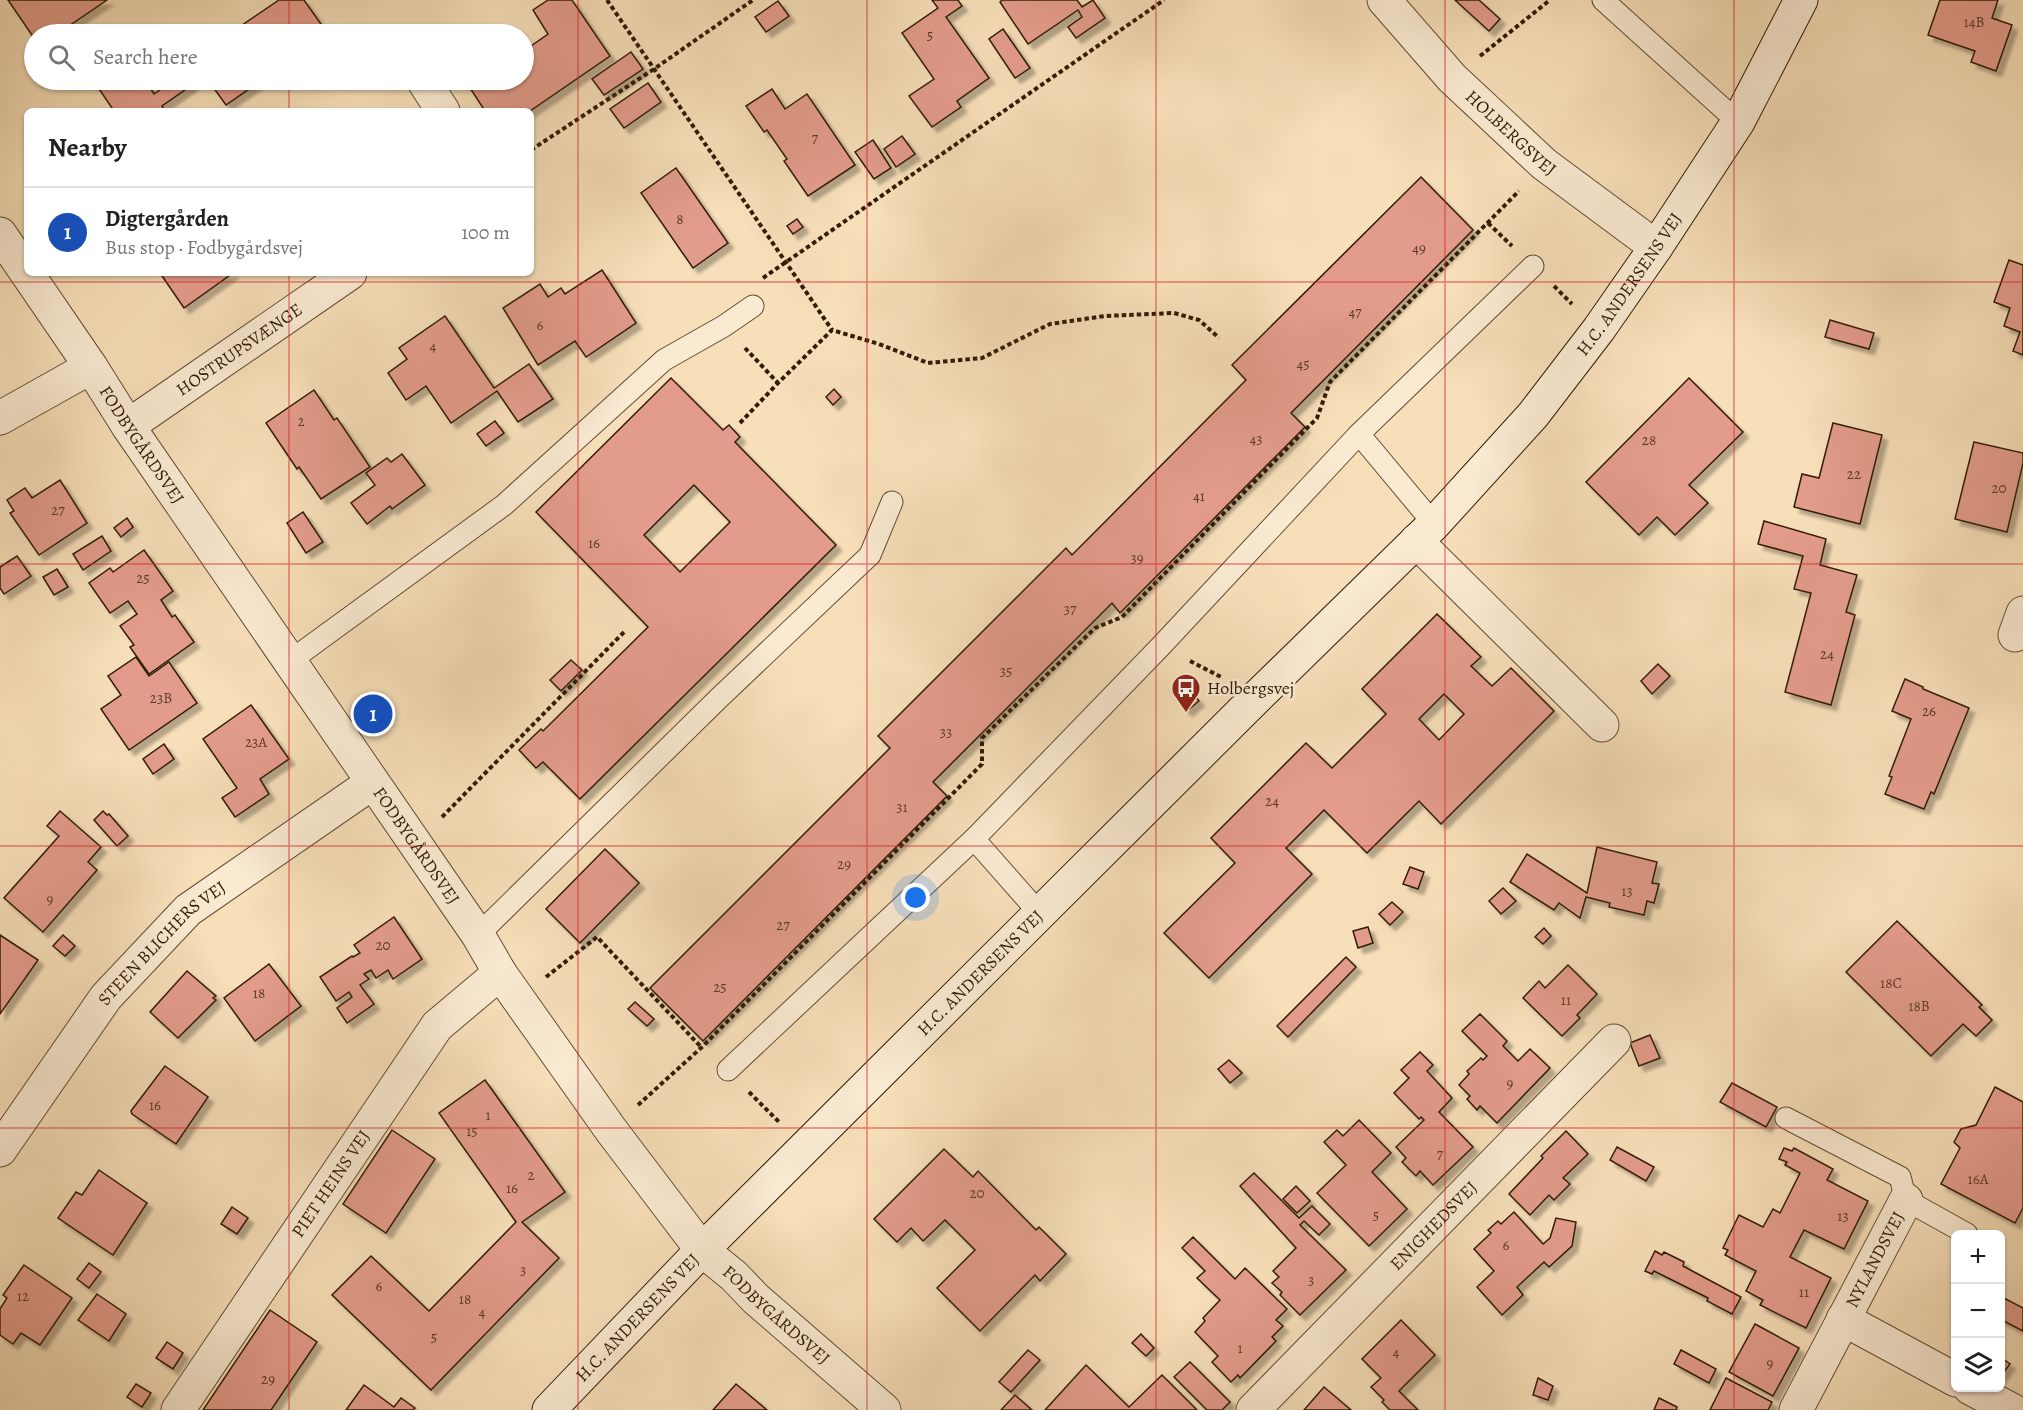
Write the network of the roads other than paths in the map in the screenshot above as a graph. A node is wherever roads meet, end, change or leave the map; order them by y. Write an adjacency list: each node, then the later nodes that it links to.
1 (1384, 0): 8 (street, HOLBERGSVEJ)
2 (1603, 0): 6 (lane)
3 (1801, 0): 6 (street, H.C. ANDERSENS VEJ)
4 (429, 90): 5 (street)
5 (441, 108)
6 (1738, 122): 8 (street, H.C. ANDERSENS VEJ)
7 (0, 234): 10 (street, FODBYGÅRDSVEJ)
8 (1656, 248): 19 (street, H.C. ANDERSENS VEJ)
9 (1533, 266): 17 (lane)
10 (24, 269)
11 (29, 276): 14 (street, FODBYGÅRDSVEJ)
12 (347, 276): 16 (street, HOSTRUPSVÆNGE)
13 (753, 306): 20 (lane)
14 (91, 367): 15 (street); 16 (street, FODBYGÅRDSVEJ)
15 (0, 418)
16 (128, 426): 20 (street, FODBYGÅRDSVEJ)
17 (1359, 434): 19 (lane); 23 (lane)
18 (892, 502): 25 (lane)
19 (1425, 532): 21 (street); 24 (street, H.C. ANDERSENS VEJ)
20 (290, 661): 22 (street, FODBYGÅRDSVEJ)
21 (1602, 725)
22 (372, 783): 25 (street, FODBYGÅRDSVEJ); 30 (street, STEEN BLICHERS VEJ)
23 (974, 839): 24 (lane); 28 (lane)
24 (1041, 915): 33 (street, H.C. ANDERSENS VEJ)
25 (478, 935): 26 (street, FODBYGÅRDSVEJ)
26 (510, 986): 33 (street, FODBYGÅRDSVEJ); 37 (street, PIET HEINS VEJ)
27 (1614, 1041): 40 (street, ENIGHEDSVEJ)
28 (728, 1070)
29 (1786, 1118): 31 (lane)
30 (0, 1150)
31 (1906, 1200): 32 (lane); 34 (street, NYLANDSVEJ)
32 (1960, 1230)
33 (702, 1250): 38 (street, H.C. ANDERSENS VEJ); 39 (street, FODBYGÅRDSVEJ)
34 (1843, 1319): 35 (street, NYLANDSVEJ); 41 (street, NYLANDSVEJ)
35 (1951, 1377)
36 (1978, 1392): 42 (street)
37 (178, 1410)
38 (549, 1410)
39 (884, 1410)
40 (1253, 1410)
41 (1796, 1410)
42 (2012, 1410)

